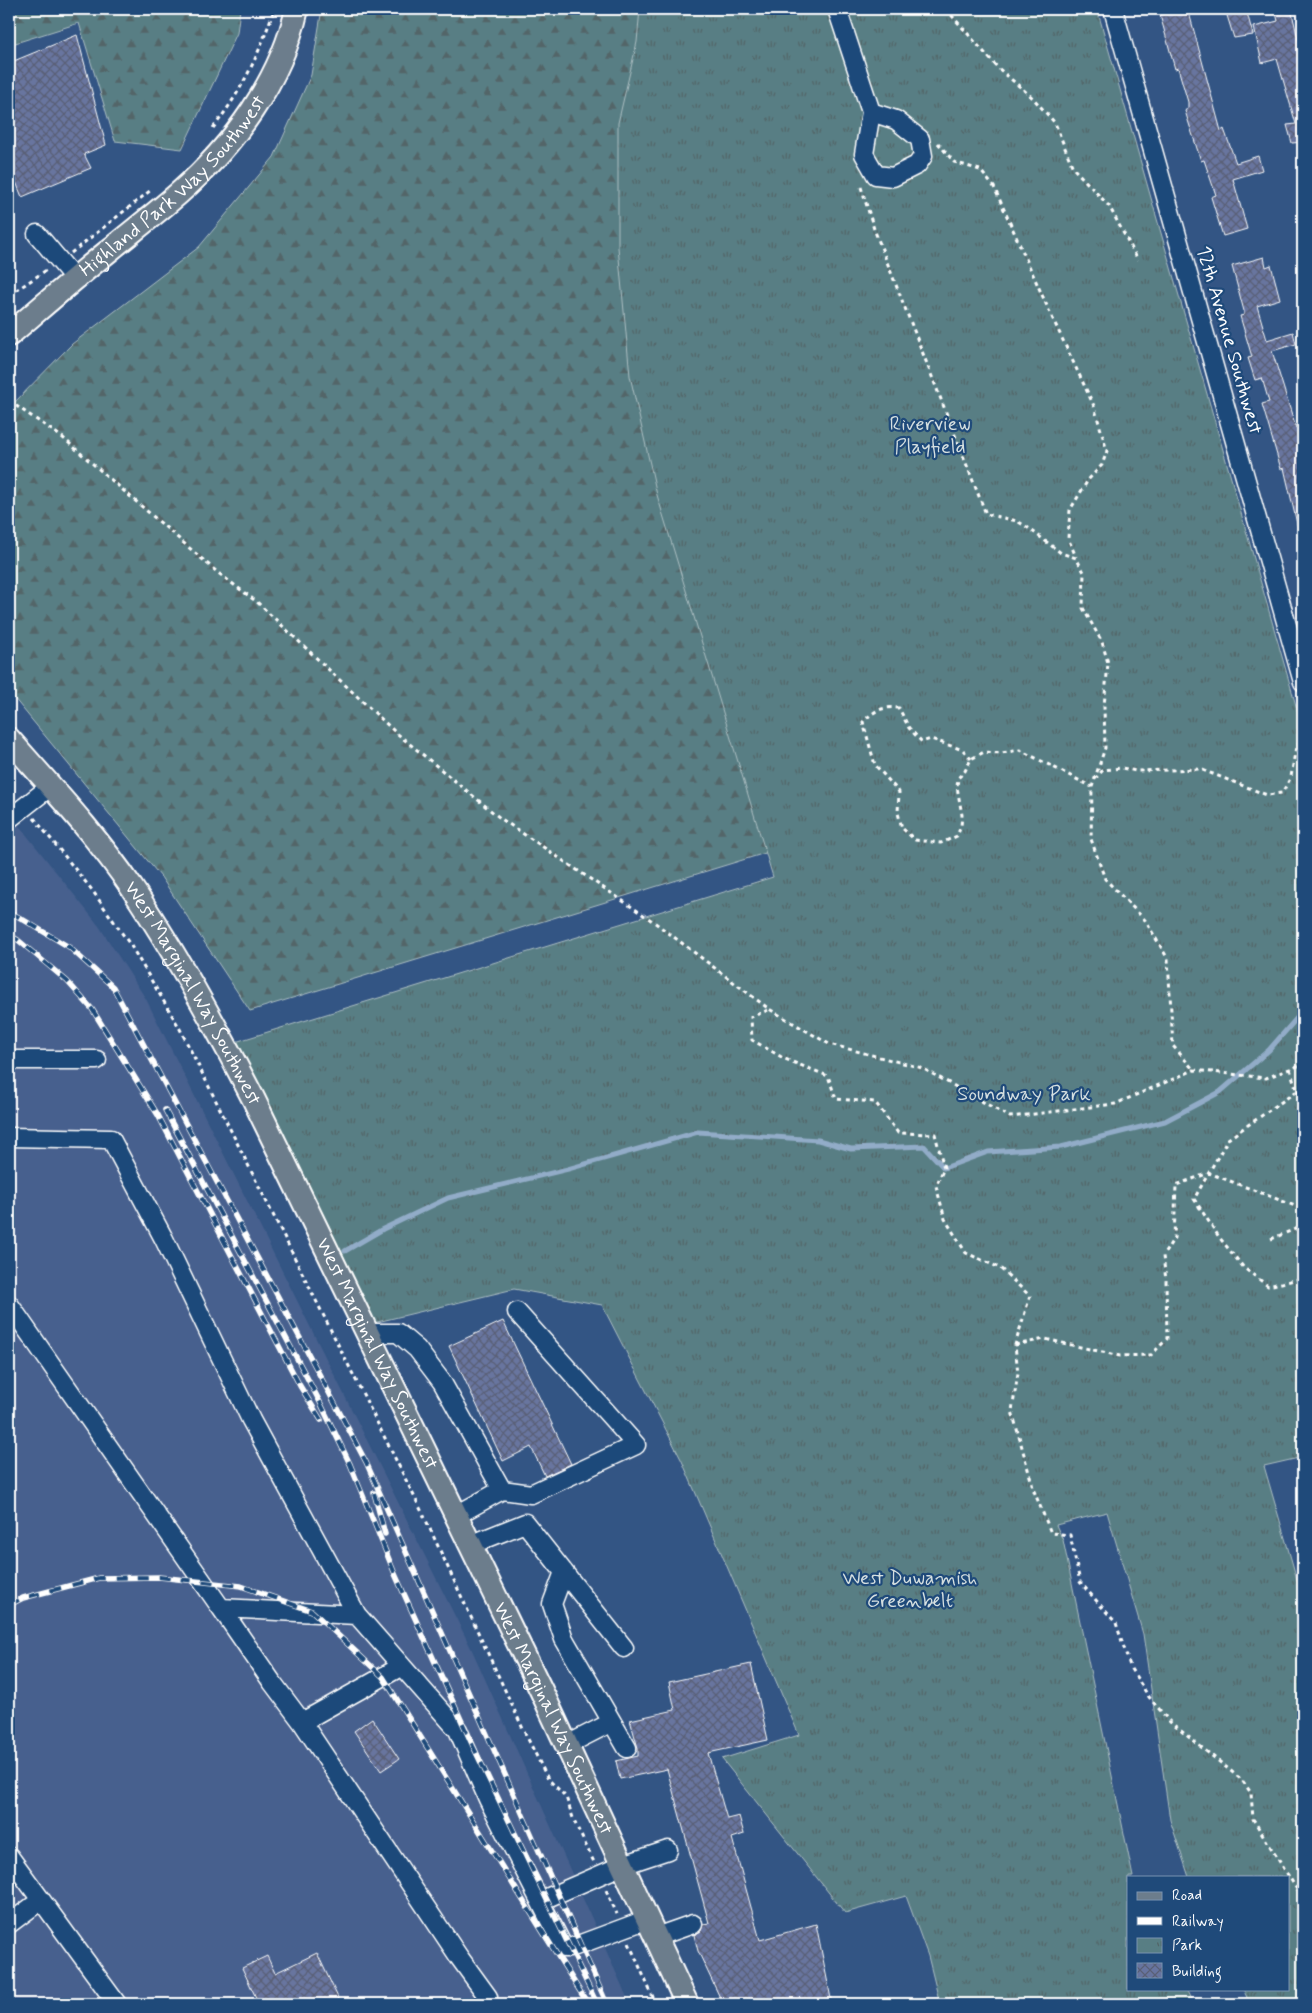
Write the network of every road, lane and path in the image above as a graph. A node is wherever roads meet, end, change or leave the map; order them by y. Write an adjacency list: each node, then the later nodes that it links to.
1 (274, 9): 7 (path)
2 (297, 9): 14 (main road, Highland Park Way Southwest)
3 (837, 9): 6 (street)
4 (946, 9): 12 (path)
5 (1113, 9): 19 (street, 12th Avenue Southwest)
6 (871, 112)
7 (210, 131)
8 (935, 139): 18 (path)
9 (154, 187): 13 (path)
10 (861, 187): 18 (path)
11 (37, 234): 13 (street)
12 (1138, 260)
13 (60, 261): 14 (street); 15 (path)
14 (75, 278): 16 (main road, Highland Park Way Southwest)
15 (9, 295)
16 (9, 335)
17 (9, 401): 27 (path)
18 (1076, 558): 23 (path)
19 (1303, 682)
20 (9, 739): 24 (main road, West Marginal Way Southwest)
21 (1303, 742): 23 (path)
22 (971, 759): 22 (path); 25 (path)
23 (1094, 781): 25 (path)
24 (51, 786): 26 (street); 43 (main road, West Marginal Way Southwest)
25 (1092, 787): 32 (path)
26 (15, 811): 60 (path)
27 (769, 1009): 32 (path); 44 (path)
28 (9, 1060): 29 (street)
29 (97, 1060)
30 (1303, 1064): 31 (path)
31 (1290, 1069): 32 (path); 33 (path)
32 (1194, 1070)
33 (1297, 1091): 34 (path); 36 (path)
34 (1303, 1096)
35 (9, 1136): 50 (street)
36 (1209, 1173): 37 (path); 40 (path); 44 (path)
37 (1303, 1209)
38 (1303, 1226): 39 (path)
39 (1271, 1240)
40 (1303, 1278)
41 (9, 1304): 49 (street)
42 (517, 1312): 45 (street)
43 (367, 1333): 45 (street); 46 (main road, West Marginal Way Southwest)
44 (1015, 1345): 61 (path)
45 (502, 1490): 46 (street)
46 (455, 1516): 47 (main road, West Marginal Way Southwest)
47 (470, 1545): 48 (street); 55 (main road, West Marginal Way Southwest)
48 (564, 1572): 51 (street); 54 (street)
49 (221, 1608): 50 (street); 53 (street)
50 (357, 1615): 52 (street)
51 (624, 1648)
52 (402, 1666): 53 (street); 65 (street)
53 (302, 1722): 70 (street)
54 (612, 1722): 55 (street); 56 (street)
55 (567, 1745): 59 (main road, West Marginal Way Southwest)
56 (627, 1748)
57 (668, 1850): 59 (street)
58 (9, 1856): 64 (street)
59 (623, 1865): 60 (street); 68 (main road, West Marginal Way Southwest)
60 (600, 1876): 65 (street); 69 (path)
61 (1288, 1876)
62 (1290, 1878): 63 (path)
63 (1303, 1899)
64 (41, 1900): 66 (street); 71 (street)
65 (540, 1901): 69 (street)
66 (9, 1924)
67 (693, 1924): 68 (street)
68 (652, 1928): 69 (street); 73 (main road, West Marginal Way Southwest)
69 (623, 1929): 72 (path)
70 (488, 1997)
71 (117, 2004)
72 (656, 2004)
73 (687, 2004)

